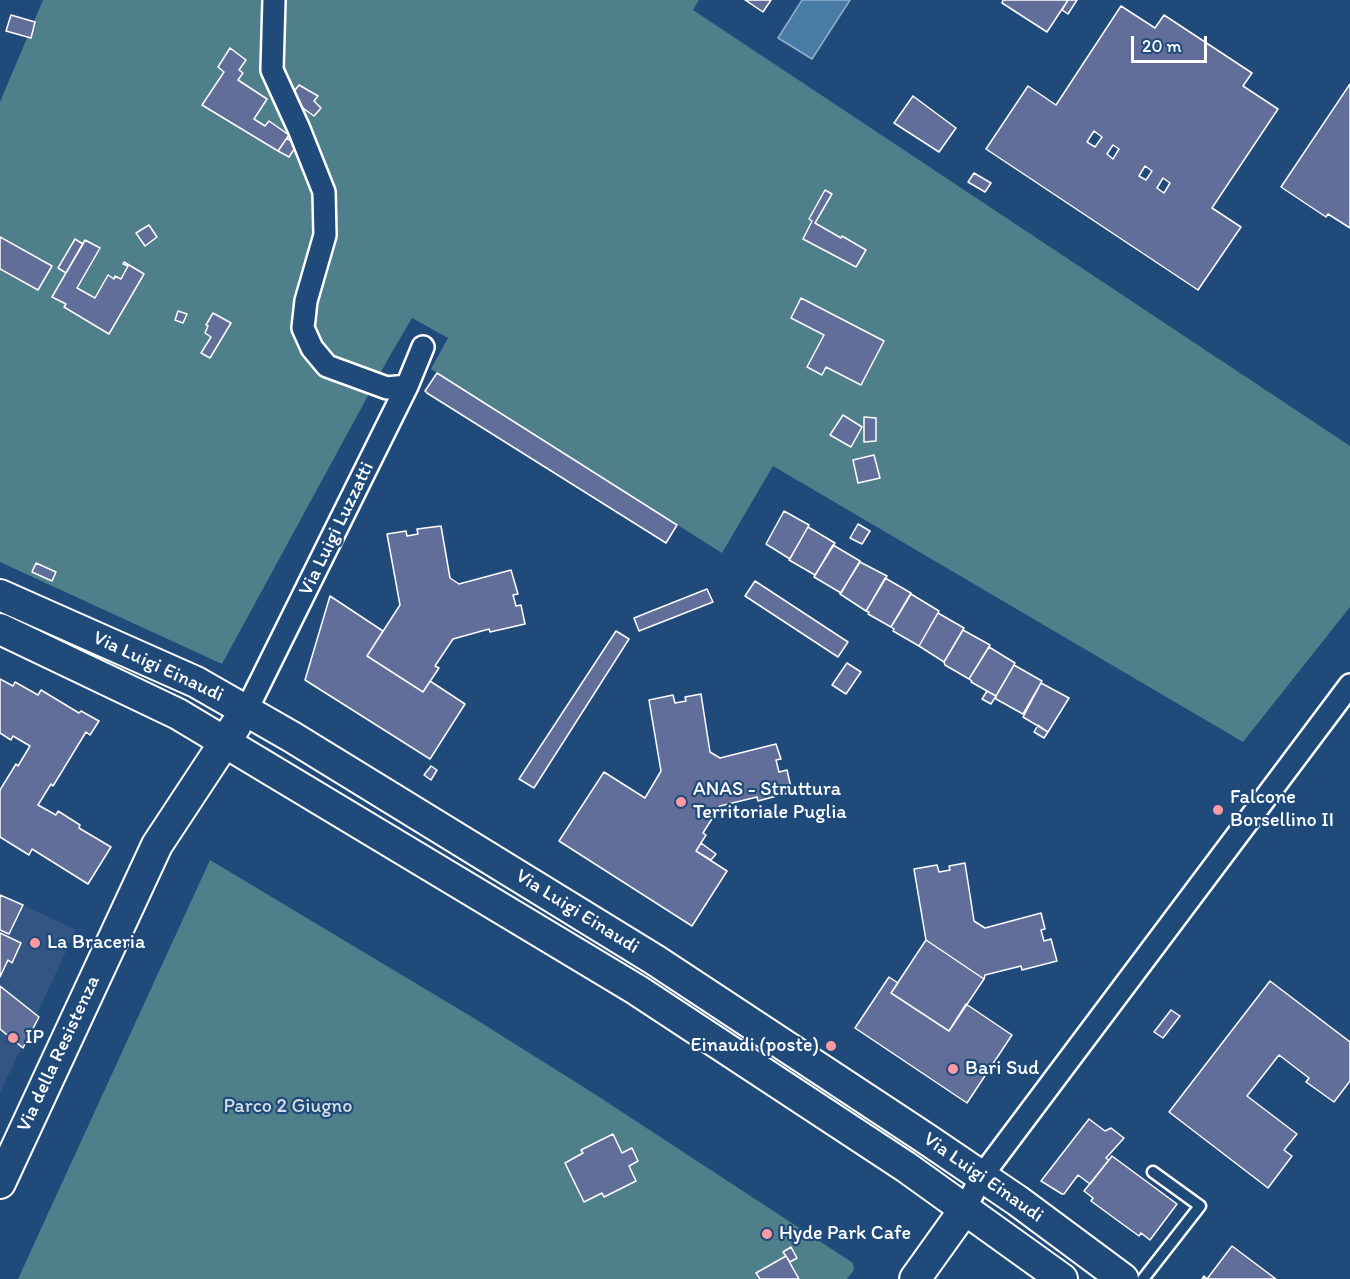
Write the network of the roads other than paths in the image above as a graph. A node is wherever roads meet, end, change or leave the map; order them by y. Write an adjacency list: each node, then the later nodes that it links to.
1 (274, 0): 3 (street)
2 (423, 347): 3 (street, Via Luigi Luzzatti)
3 (407, 386): 7 (street, Via Luigi Luzzatti)
4 (0, 596): 7 (main road, Via Luigi Einaudi)
5 (0, 629): 8 (main road, Via Luigi Einaudi)
6 (1350, 686): 10 (street)
7 (247, 709): 8 (main road, Via della Resistenza); 10 (main road, Via Luigi Einaudi)
8 (226, 741): 11 (main road, Via della Resistenza); 12 (main road, Via Luigi Einaudi)
9 (1153, 1172): 16 (lane)
10 (981, 1177): 12 (street); 15 (main road, Via Luigi Einaudi)
11 (0, 1183)
12 (965, 1209): 13 (main road); 14 (main road, Via Luigi Einaudi)
13 (915, 1279)
14 (1062, 1279)
15 (1124, 1279)
16 (1143, 1279)

